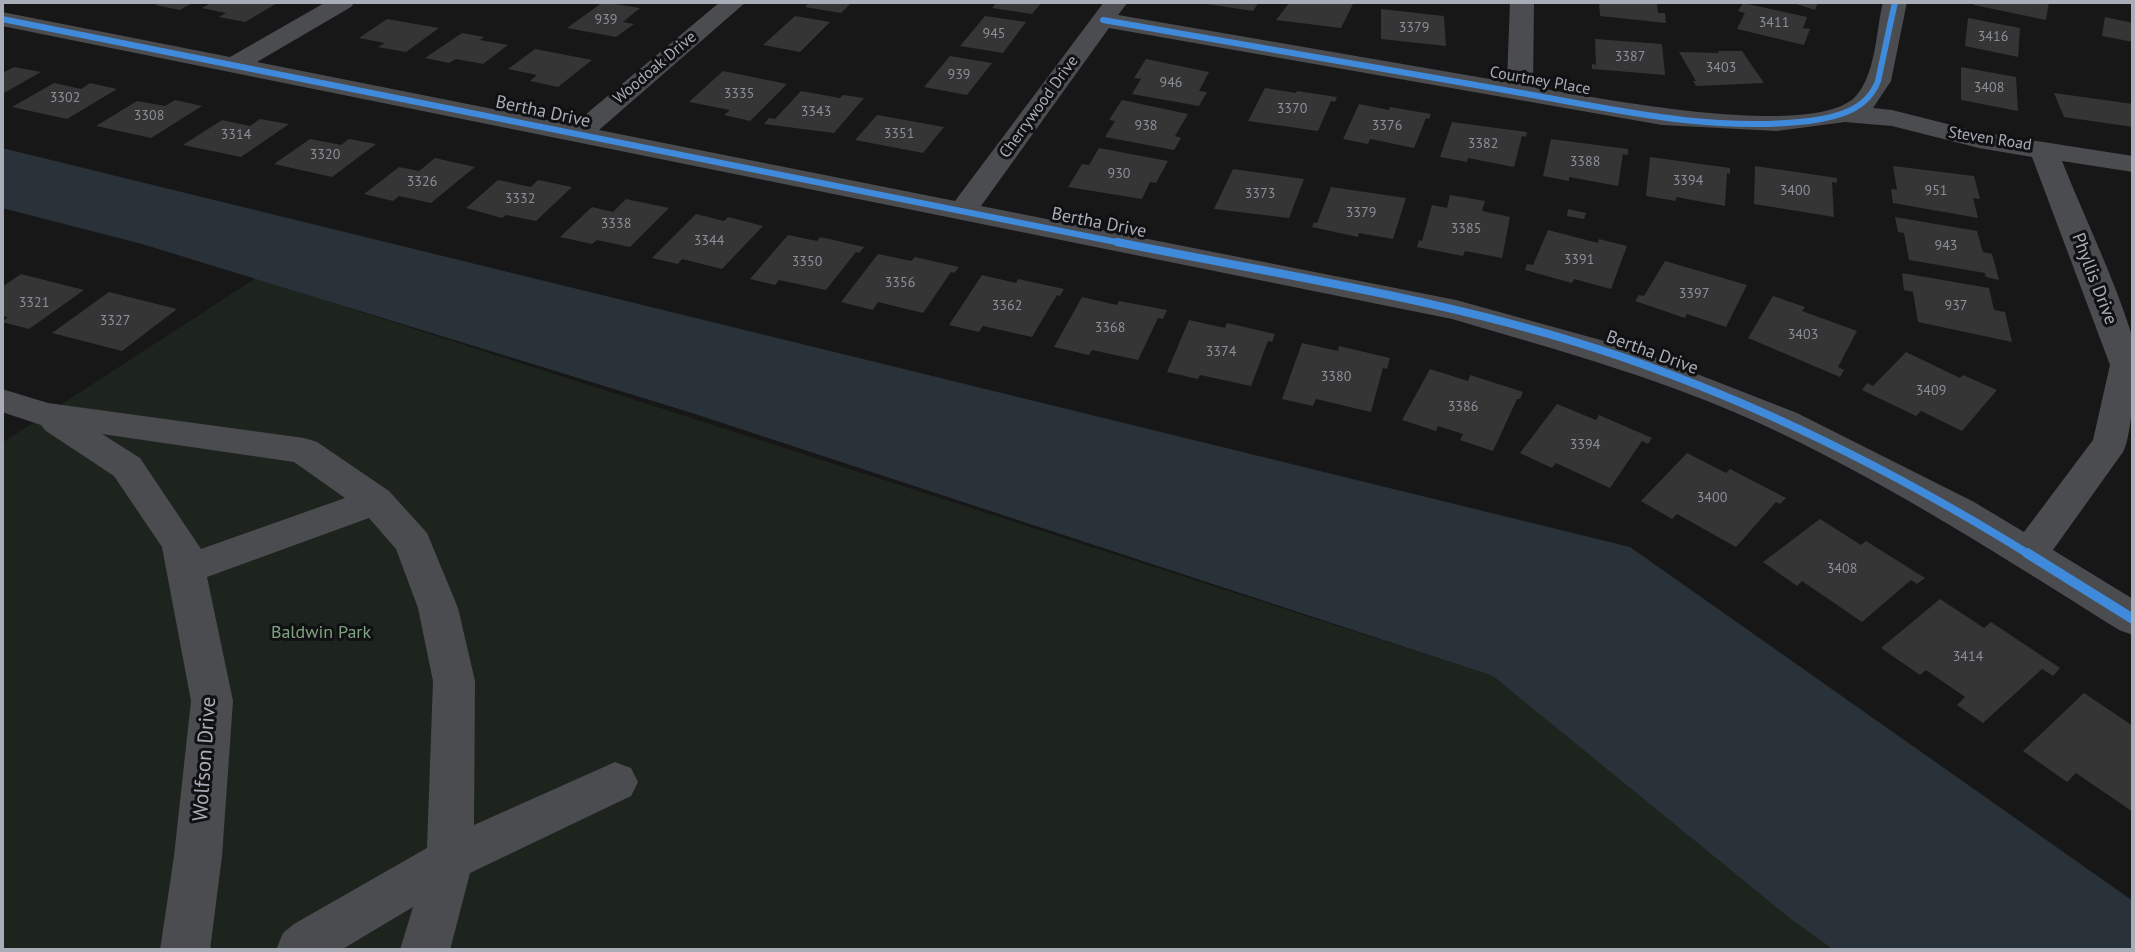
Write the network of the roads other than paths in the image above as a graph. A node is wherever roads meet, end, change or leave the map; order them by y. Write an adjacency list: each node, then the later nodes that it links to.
1 (343, 2): 7 (street)
2 (734, 2): 10 (street, Woodoak Drive)
3 (1522, 2): 8 (street)
4 (1895, 2): 9 (street, Courtney Place)
5 (1109, 11): 8 (street, Courtney Place); 13 (street, Cherrywood Drive)
6 (2, 19): 7 (street, Bertha Drive)
7 (236, 64): 10 (street, Bertha Drive)
8 (1520, 91): 9 (street, Courtney Place)
9 (1847, 114): 11 (street, Steven Road)
10 (577, 135): 13 (street, Bertha Drive)
11 (2043, 148): 12 (street, Steven Road); 14 (street, Phyllis Drive)
12 (2133, 164)
13 (962, 212): 18 (street, Bertha Drive)
14 (2130, 366): 18 (street, Phyllis Drive)
15 (2, 400): 16 (street, Wolfson Drive)
16 (45, 415): 17 (street, Wolfson Drive); 19 (street, Wolfson Drive)
17 (376, 501): 19 (street); 22 (street, Wolfson Drive)
18 (2029, 554): 20 (street, Bertha Drive)
19 (186, 569): 23 (street, Wolfson Drive)
20 (2133, 619)
21 (615, 782): 22 (street)
22 (450, 859): 24 (street); 25 (street, Wolfson Drive)
23 (185, 950)
24 (300, 950)
25 (425, 950)

